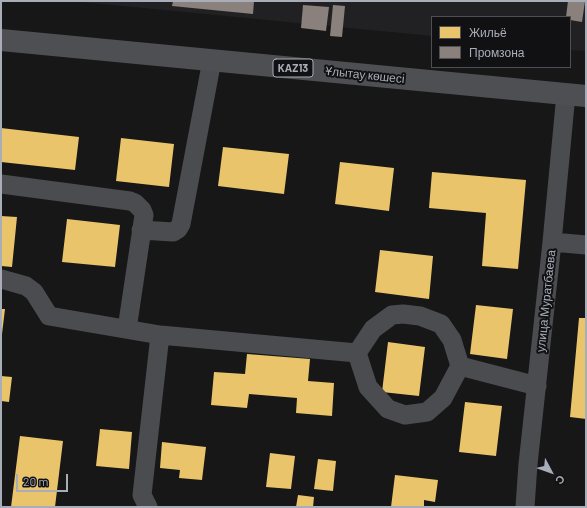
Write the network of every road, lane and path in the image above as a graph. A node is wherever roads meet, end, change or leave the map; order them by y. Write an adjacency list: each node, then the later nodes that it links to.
1 (1, 40): 2 (main road, Ұлытау көшесі / KAZ13)
2 (212, 60): 3 (main road, Ұлытау көшесі / KAZ13); 5 (street)
3 (576, 95): 6 (street, улица Муратбаева)
4 (1, 184): 5 (street)
5 (141, 230): 9 (street)
6 (552, 242): 7 (street); 13 (street, улица Муратбаева)
7 (586, 245)
8 (1, 279): 9 (street)
9 (127, 329): 10 (street)
10 (160, 335): 11 (street); 14 (street)
11 (357, 353): 12 (street); 12 (street)
12 (460, 366): 13 (street)
13 (537, 386): 15 (street, улица Муратбаева)
14 (148, 507)
15 (525, 507)

